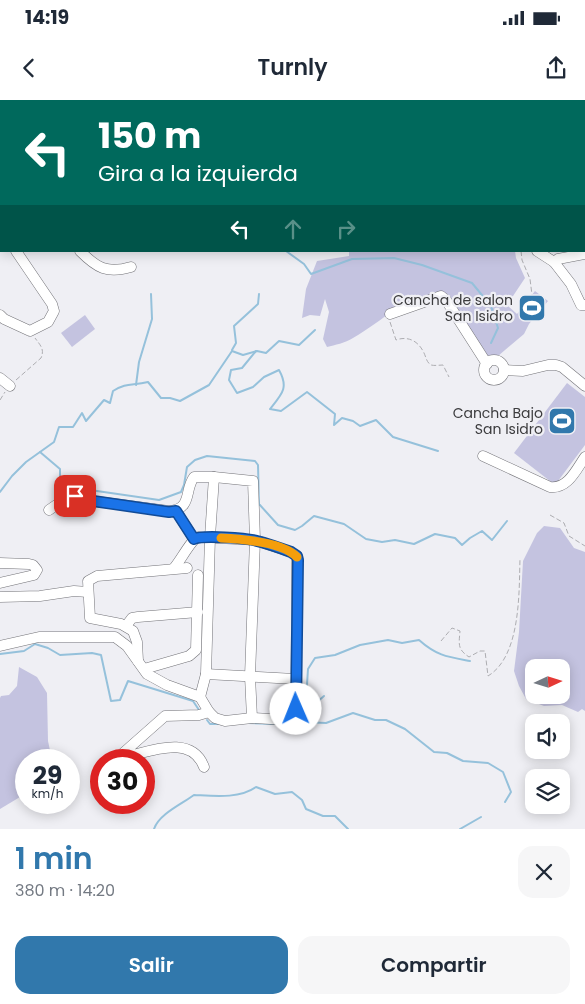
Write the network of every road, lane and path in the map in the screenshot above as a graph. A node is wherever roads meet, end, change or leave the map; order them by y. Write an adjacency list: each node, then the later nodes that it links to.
1 (17, 252): 12 (street)
2 (81, 252): 7 (street)
3 (522, 252): 8 (path)
4 (539, 252): 6 (street)
5 (585, 254): 6 (street)
6 (554, 262): 9 (street)
7 (131, 267)
8 (532, 295)
9 (584, 308)
10 (390, 314): 13 (street); 15 (path)
11 (1, 319): 12 (street)
12 (30, 331): 17 (path)
13 (486, 364): 14 (street); 14 (street)
14 (504, 370): 18 (street)
15 (449, 377)
16 (0, 378): 17 (street)
17 (10, 386): 19 (path)
18 (585, 386)
19 (0, 400)
20 (483, 456): 21 (street)
21 (585, 456)
22 (214, 477): 24 (street); 26 (street); 28 (street)
23 (49, 510): 24 (street)
24 (176, 511): 27 (street)
25 (550, 515): 29 (path)
26 (210, 537): 27 (street); 28 (street); 43 (street)
27 (194, 539): 32 (street)
28 (255, 540): 44 (street); 45 (street)
29 (585, 546)
30 (520, 558): 40 (path)
31 (0, 563): 35 (street)
32 (174, 568): 33 (street); 36 (street)
33 (187, 568)
34 (198, 575): 38 (street)
35 (0, 583)
36 (88, 592): 37 (street); 39 (street)
37 (0, 597)
38 (198, 612): 39 (street); 42 (street)
39 (126, 626): 42 (street)
40 (441, 641)
41 (0, 646): 42 (street)
42 (141, 665): 46 (street)
43 (206, 674): 44 (street); 46 (street)
44 (250, 676): 45 (street); 48 (street)
45 (295, 679): 48 (street)
46 (200, 697): 47 (street)
47 (209, 712): 48 (street); 49 (street)
48 (252, 718)
49 (204, 767)

